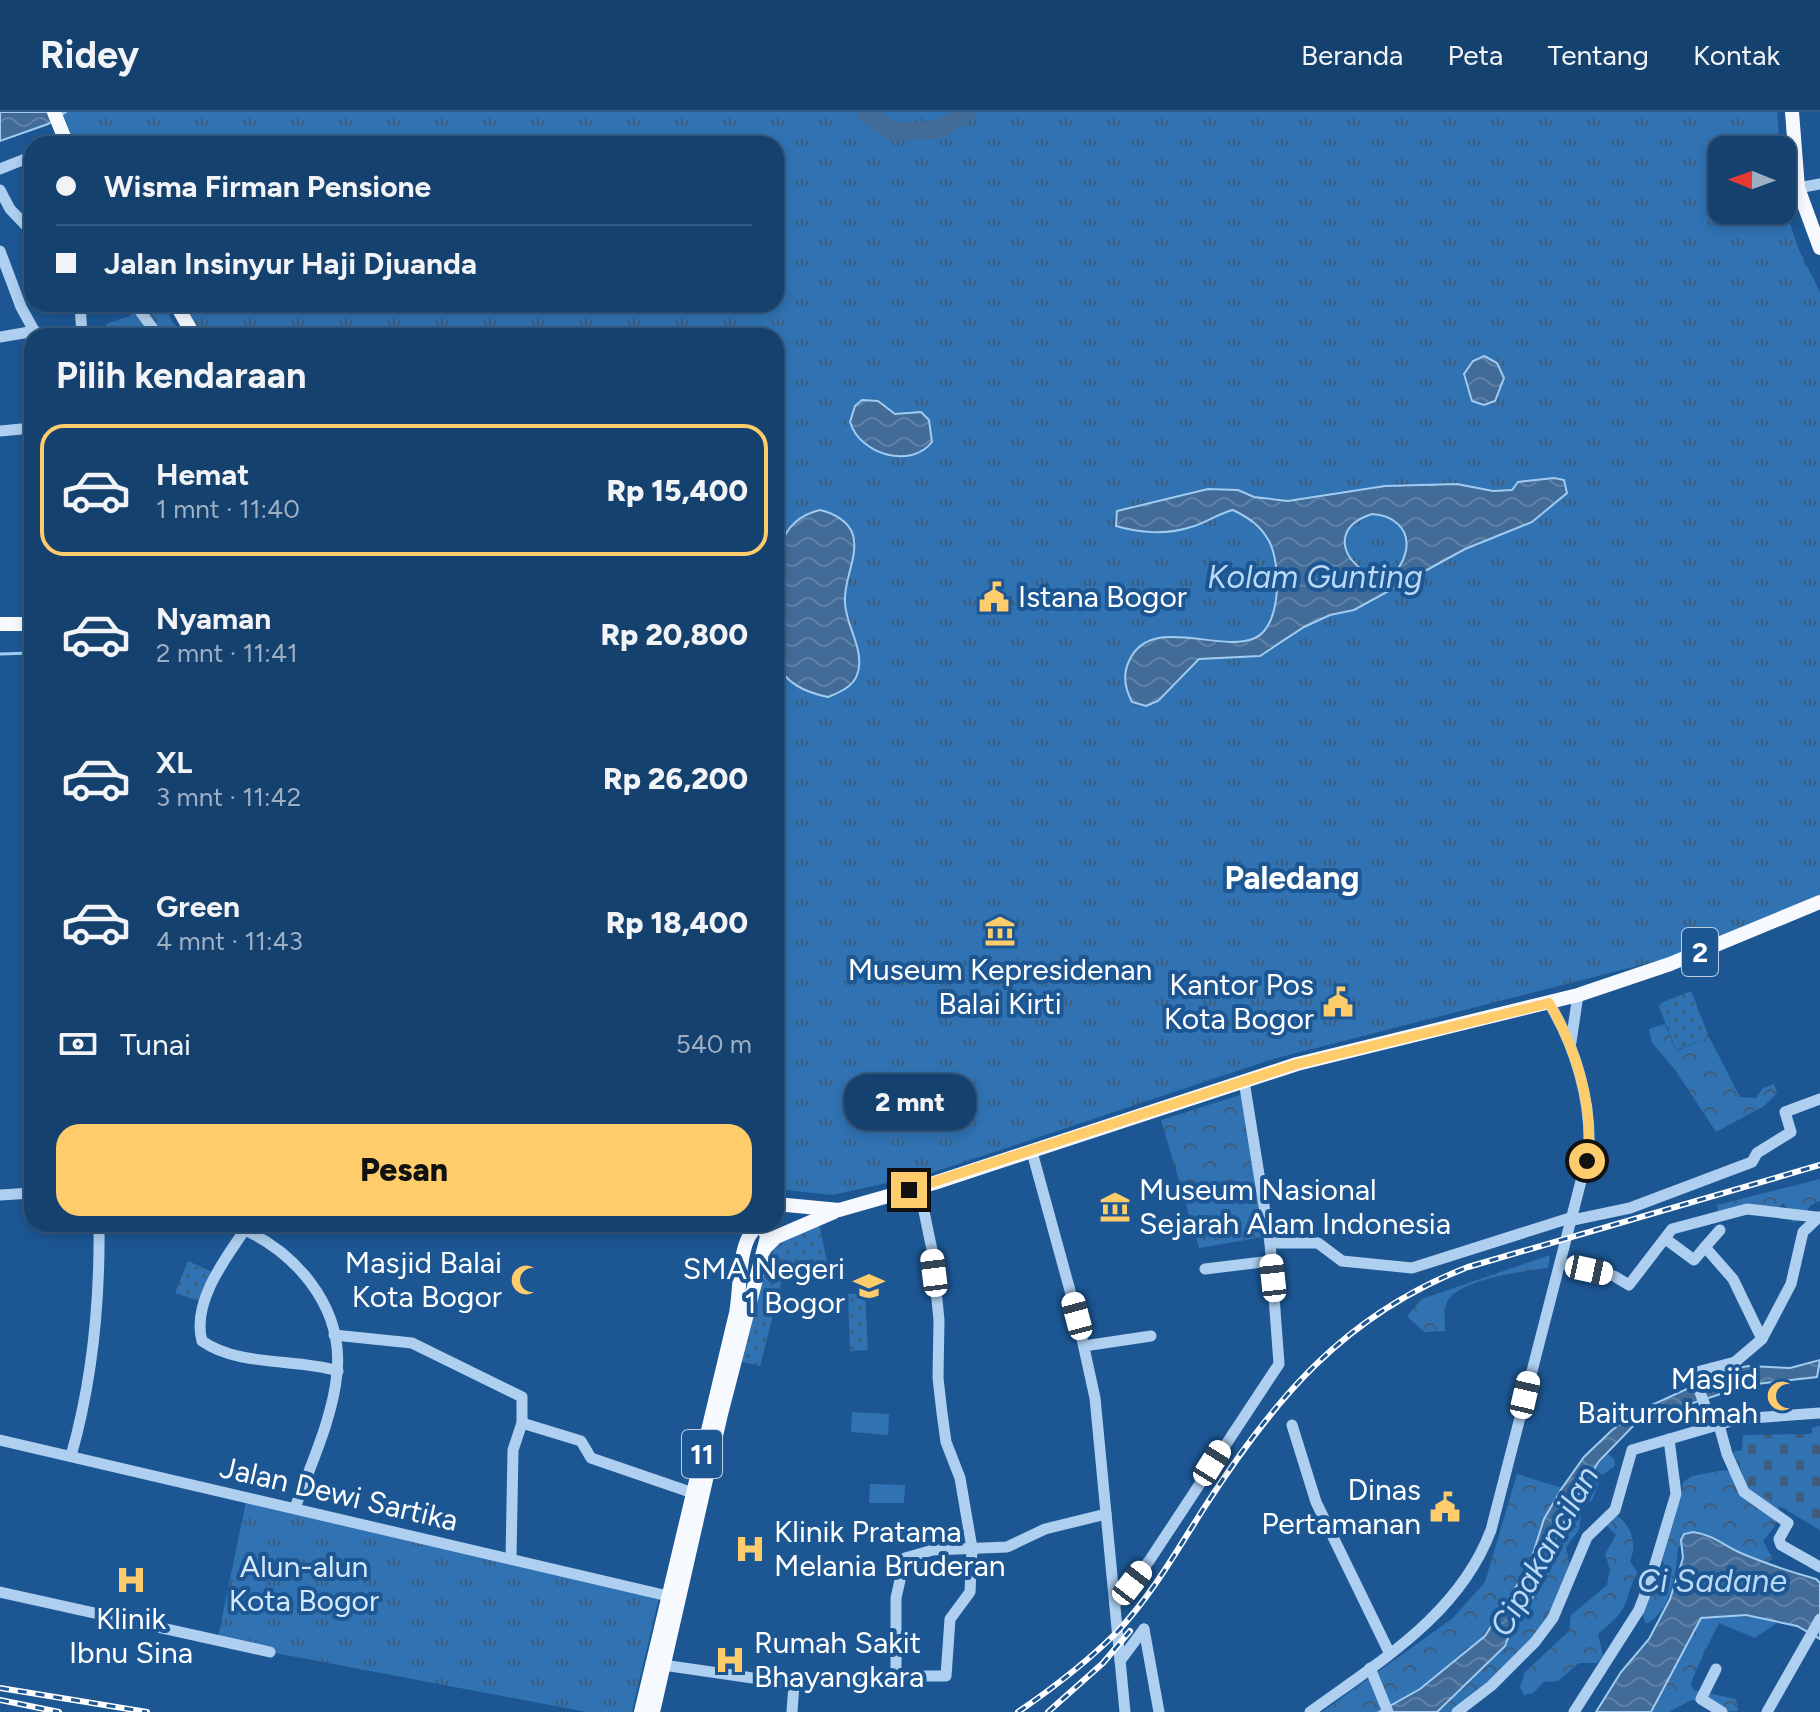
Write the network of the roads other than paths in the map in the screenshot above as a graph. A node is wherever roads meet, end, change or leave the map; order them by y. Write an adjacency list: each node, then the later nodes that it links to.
1 (54, 112): 3 (main road)
2 (1792, 112): 7 (main road)
3 (64, 136)
4 (24, 159): 5 (street)
5 (0, 169)
6 (1820, 184): 7 (street)
7 (1798, 188): 11 (main road)
8 (0, 190): 9 (street)
9 (5, 212): 10 (street)
10 (24, 226)
11 (1820, 248)
12 (0, 251): 13 (street)
13 (6, 275): 14 (street)
14 (33, 328)
15 (24, 335): 16 (street)
16 (0, 337)
17 (24, 429): 18 (street)
18 (0, 431)
19 (0, 624): 20 (main road)
20 (24, 624)
21 (1820, 902): 22 (main road, 2)
22 (1578, 995): 23 (main road, 2); 24 (street)
23 (1549, 1003): 24 (street); 25 (main road, 2)
24 (1571, 1043): 34 (street)
25 (1244, 1081): 27 (main road, 2); 43 (street)
26 (1820, 1099): 34 (street)
27 (1032, 1152): 28 (main road, 2); 53 (street)
28 (919, 1187): 32 (main road, 2); 65 (street)
29 (24, 1194): 30 (street)
30 (0, 1195)
31 (784, 1205): 32 (main road, 2)
32 (839, 1210): 45 (main road)
33 (1818, 1217): 42 (street); 52 (street)
34 (1572, 1220): 43 (street); 47 (street)
35 (1720, 1230): 44 (street)
36 (99, 1232): 61 (street)
37 (245, 1232): 54 (street)
38 (255, 1232): 50 (street)
39 (741, 1232): 46 (main road)
40 (752, 1232): 46 (main road)
41 (766, 1232): 45 (main road)
42 (1667, 1240): 44 (street); 47 (street)
43 (1270, 1243): 48 (street)
44 (1705, 1247): 52 (street)
45 (764, 1249): 75 (main road, 11)
46 (744, 1255): 62 (main road, 11)
47 (1562, 1260): 73 (street)
48 (1271, 1261): 49 (street); 70 (street)
49 (1205, 1269)
50 (334, 1335): 54 (street); 57 (street)
51 (1151, 1336): 53 (street)
52 (1762, 1339): 56 (street)
53 (1084, 1346): 64 (street)
54 (338, 1371): 63 (street)
55 (1820, 1413): 56 (street)
56 (1714, 1422): 59 (street); 67 (street)
57 (522, 1423): 62 (street); 66 (street)
58 (1292, 1425): 73 (street)
59 (1669, 1439): 87 (street); 88 (street)
60 (0, 1440): 61 (street, Jalan Dewi Sartika)
61 (71, 1456): 63 (street, Jalan Dewi Sartika)
62 (693, 1493): 69 (main road, 11)
63 (295, 1508): 66 (street, Jalan Dewi Sartika)
64 (1106, 1514): 65 (street); 70 (street)
65 (972, 1548): 78 (street); 78 (street)
66 (511, 1559): 69 (street, Jalan Dewi Sartika)
67 (1820, 1567)
68 (0, 1592): 72 (street)
69 (668, 1596): 80 (main road, 11)
70 (1115, 1604): 74 (street)
71 (1820, 1619): 90 (street)
72 (270, 1652)
73 (1389, 1652): 76 (street)
74 (1120, 1661): 83 (street); 84 (street)
75 (663, 1665): 79 (street); 81 (main road, 11)
76 (1370, 1668): 85 (street); 86 (street)
77 (1716, 1669): 89 (street)
78 (896, 1675): 79 (street)
79 (794, 1684): 82 (street)
80 (641, 1712)
81 (653, 1712)
82 (792, 1712)
83 (1125, 1712)
84 (1159, 1712)
85 (1310, 1712)
86 (1388, 1712)
87 (1457, 1712)
88 (1574, 1712)
89 (1722, 1712)
90 (1767, 1712)

